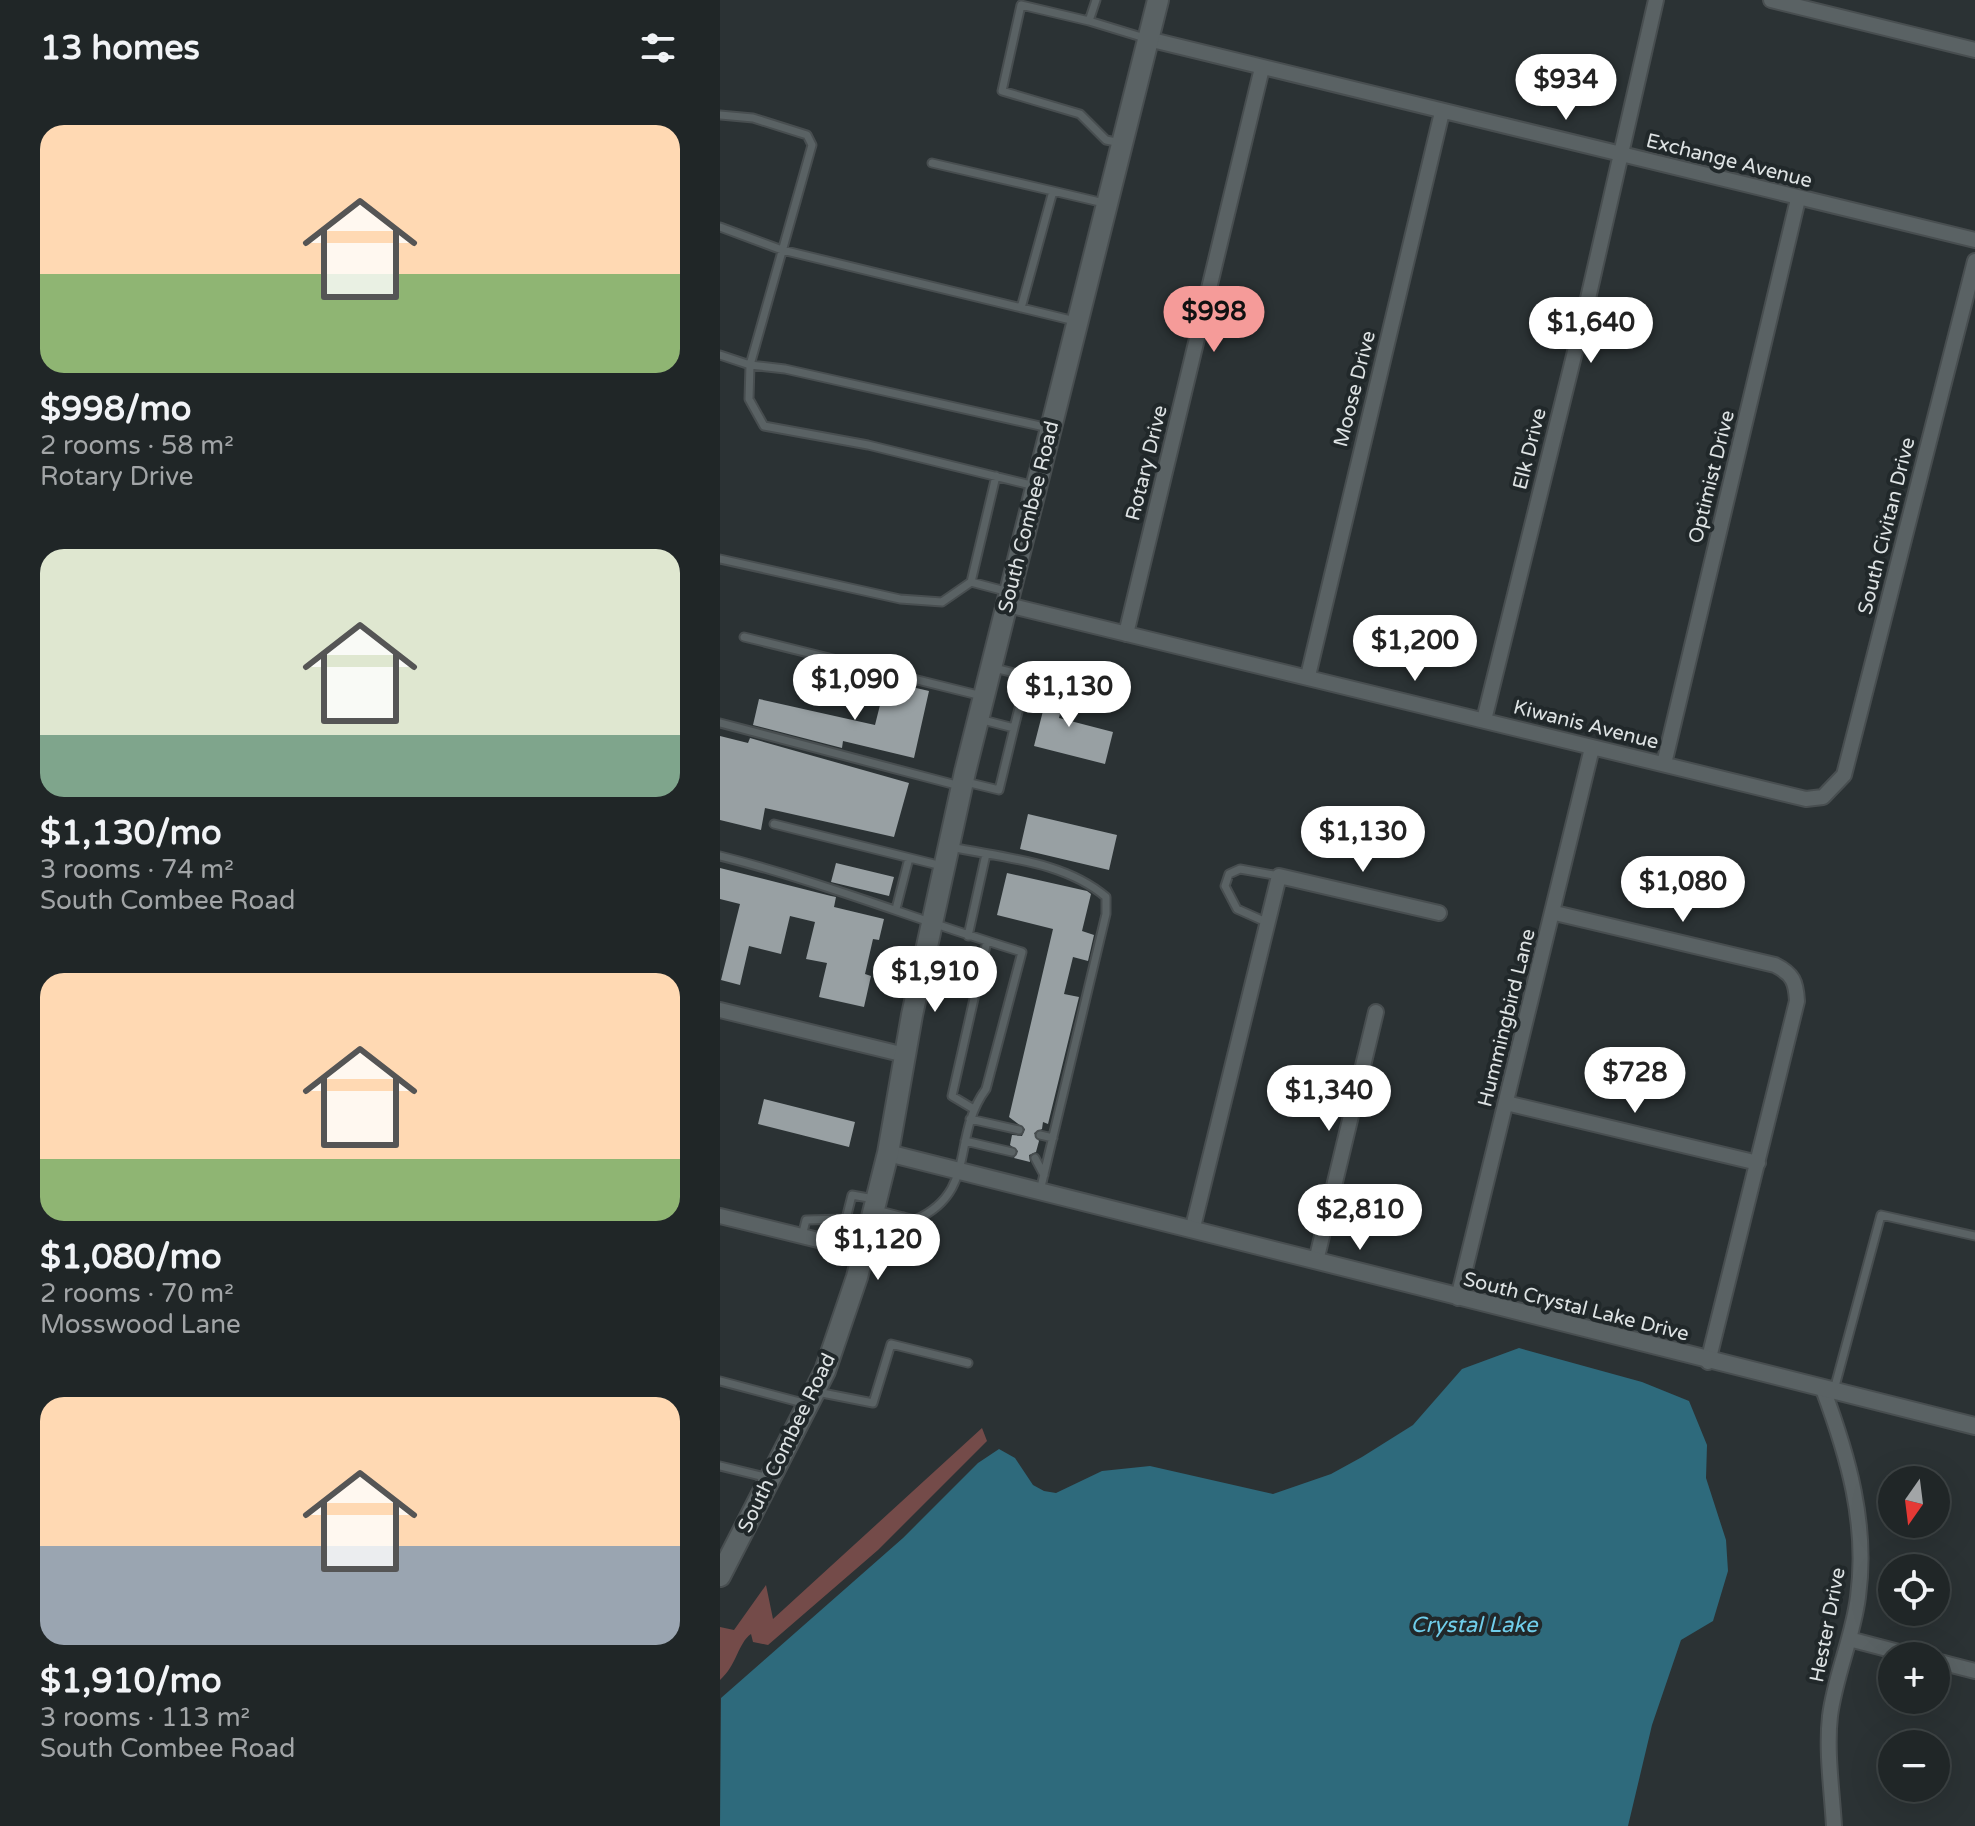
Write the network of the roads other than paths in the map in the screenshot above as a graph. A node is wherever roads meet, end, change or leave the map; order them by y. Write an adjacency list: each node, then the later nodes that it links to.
1 (1096, 0): 5 (lane)
2 (1158, 0): 6 (main road, South Combee Road)
3 (1656, 0): 12 (street, Elk Drive)
4 (1771, 0): 7 (street)
5 (1089, 21): 6 (lane); 11 (lane)
6 (1148, 39): 8 (street, Exchange Avenue); 11 (main road, South Combee Road)
7 (1975, 50)
8 (1262, 68): 9 (street, Exchange Avenue); 31 (street, Rotary Drive)
9 (1442, 112): 12 (street, Exchange Avenue); 34 (street, Moose Drive)
10 (720, 115): 19 (lane)
11 (1121, 143): 16 (main road, South Combee Road)
12 (1618, 154): 15 (street, Exchange Avenue); 37 (street, Elk Drive)
13 (932, 163): 14 (lane)
14 (1053, 191): 16 (lane); 21 (lane)
15 (1798, 199): 18 (street, Exchange Avenue); 41 (street, Optimist Drive)
16 (1107, 203): 22 (main road, South Combee Road)
17 (720, 227): 19 (lane)
18 (1975, 240)
19 (782, 250): 21 (lane); 24 (lane)
20 (1975, 261): 43 (street, South Civitan Drive)
21 (1021, 308): 22 (lane)
22 (1077, 322): 25 (main road, South Combee Road)
23 (720, 355): 24 (lane)
24 (750, 365): 25 (lane); 26 (lane)
25 (1051, 429): 27 (main road, South Combee Road)
26 (996, 476): 27 (lane); 29 (lane)
27 (1036, 486): 30 (main road, South Combee Road)
28 (720, 559): 29 (lane)
29 (971, 582): 30 (lane)
30 (1009, 599): 31 (street, Kiwanis Avenue); 33 (main road, South Combee Road)
31 (1126, 634): 34 (street, Kiwanis Avenue)
32 (744, 637): 35 (lane)
33 (992, 667): 35 (main road, South Combee Road); 39 (lane)
34 (1308, 676): 37 (street, Kiwanis Avenue)
35 (984, 697): 36 (main road, South Combee Road)
36 (979, 719): 39 (lane); 42 (main road, South Combee Road)
37 (1484, 720): 40 (street, Kiwanis Avenue)
38 (720, 723): 42 (lane)
39 (1014, 728): 42 (lane)
40 (1592, 748): 41 (street, Kiwanis Avenue); 53 (street, Hummingbird Lane)
41 (1664, 764): 43 (street, Kiwanis Avenue)
42 (962, 784): 45 (main road, South Combee Road)
43 (1827, 794)
44 (774, 824): 48 (lane)
45 (949, 846): 46 (lane); 49 (main road, South Combee Road)
46 (986, 854): 56 (lane); 66 (lane)
47 (720, 856): 51 (lane)
48 (909, 858): 49 (lane); 51 (lane)
49 (944, 867): 55 (main road, South Combee Road)
50 (1279, 876): 52 (street); 54 (street); 54 (lane)
51 (896, 909): 55 (lane)
52 (1439, 913)
53 (1555, 913): 61 (street, Hummingbird Lane); 71 (street)
54 (1266, 922): 78 (street)
55 (932, 924): 56 (lane); 60 (main road, South Combee Road)
56 (968, 936): 57 (lane)
57 (987, 941): 62 (lane); 62 (lane)
58 (720, 1010): 60 (street)
59 (1376, 1012): 82 (street)
60 (905, 1055): 69 (main road, South Combee Road)
61 (1506, 1103): 71 (street); 83 (street, Hummingbird Lane)
62 (972, 1108): 63 (lane)
63 (970, 1119): 64 (lane); 67 (lane)
64 (1019, 1130)
65 (1040, 1135): 66 (lane)
66 (1053, 1138): 73 (lane)
67 (965, 1141): 68 (lane); 72 (lane)
68 (1012, 1152)
69 (888, 1153): 72 (street, South Crystal Lake Drive); 75 (main road, South Combee Road)
70 (1035, 1158): 73 (lane)
71 (1758, 1163): 84 (street)
72 (958, 1172): 74 (street, South Crystal Lake Drive); 77 (lane)
73 (1044, 1175): 74 (lane)
74 (1040, 1193): 78 (street, South Crystal Lake Drive)
75 (875, 1204): 77 (lane); 79 (lane); 81 (main road, South Combee Road)
76 (720, 1216): 79 (street)
77 (904, 1217): 81 (lane)
78 (1193, 1227): 82 (street, South Crystal Lake Drive)
79 (802, 1236): 81 (street)
80 (1975, 1236): 87 (lane)
81 (862, 1256): 88 (main road, South Combee Road)
82 (1316, 1261): 83 (street, South Crystal Lake Drive)
83 (1458, 1298): 84 (street, South Crystal Lake Drive)
84 (1708, 1362): 87 (street, South Crystal Lake Drive)
85 (968, 1363): 88 (lane)
86 (720, 1381): 88 (lane)
87 (1828, 1390): 89 (street, South Crystal Lake Drive); 93 (street, Hester Drive)
88 (812, 1398): 91 (main road, South Combee Road)
89 (1975, 1426)
90 (720, 1466): 91 (lane)
91 (771, 1479): 92 (main road, South Combee Road)
92 (720, 1576)
93 (1849, 1639): 94 (street); 97 (street, Hester Drive)
94 (1878, 1647)
95 (1950, 1665): 96 (street)
96 (1975, 1671)
97 (1834, 1826)

